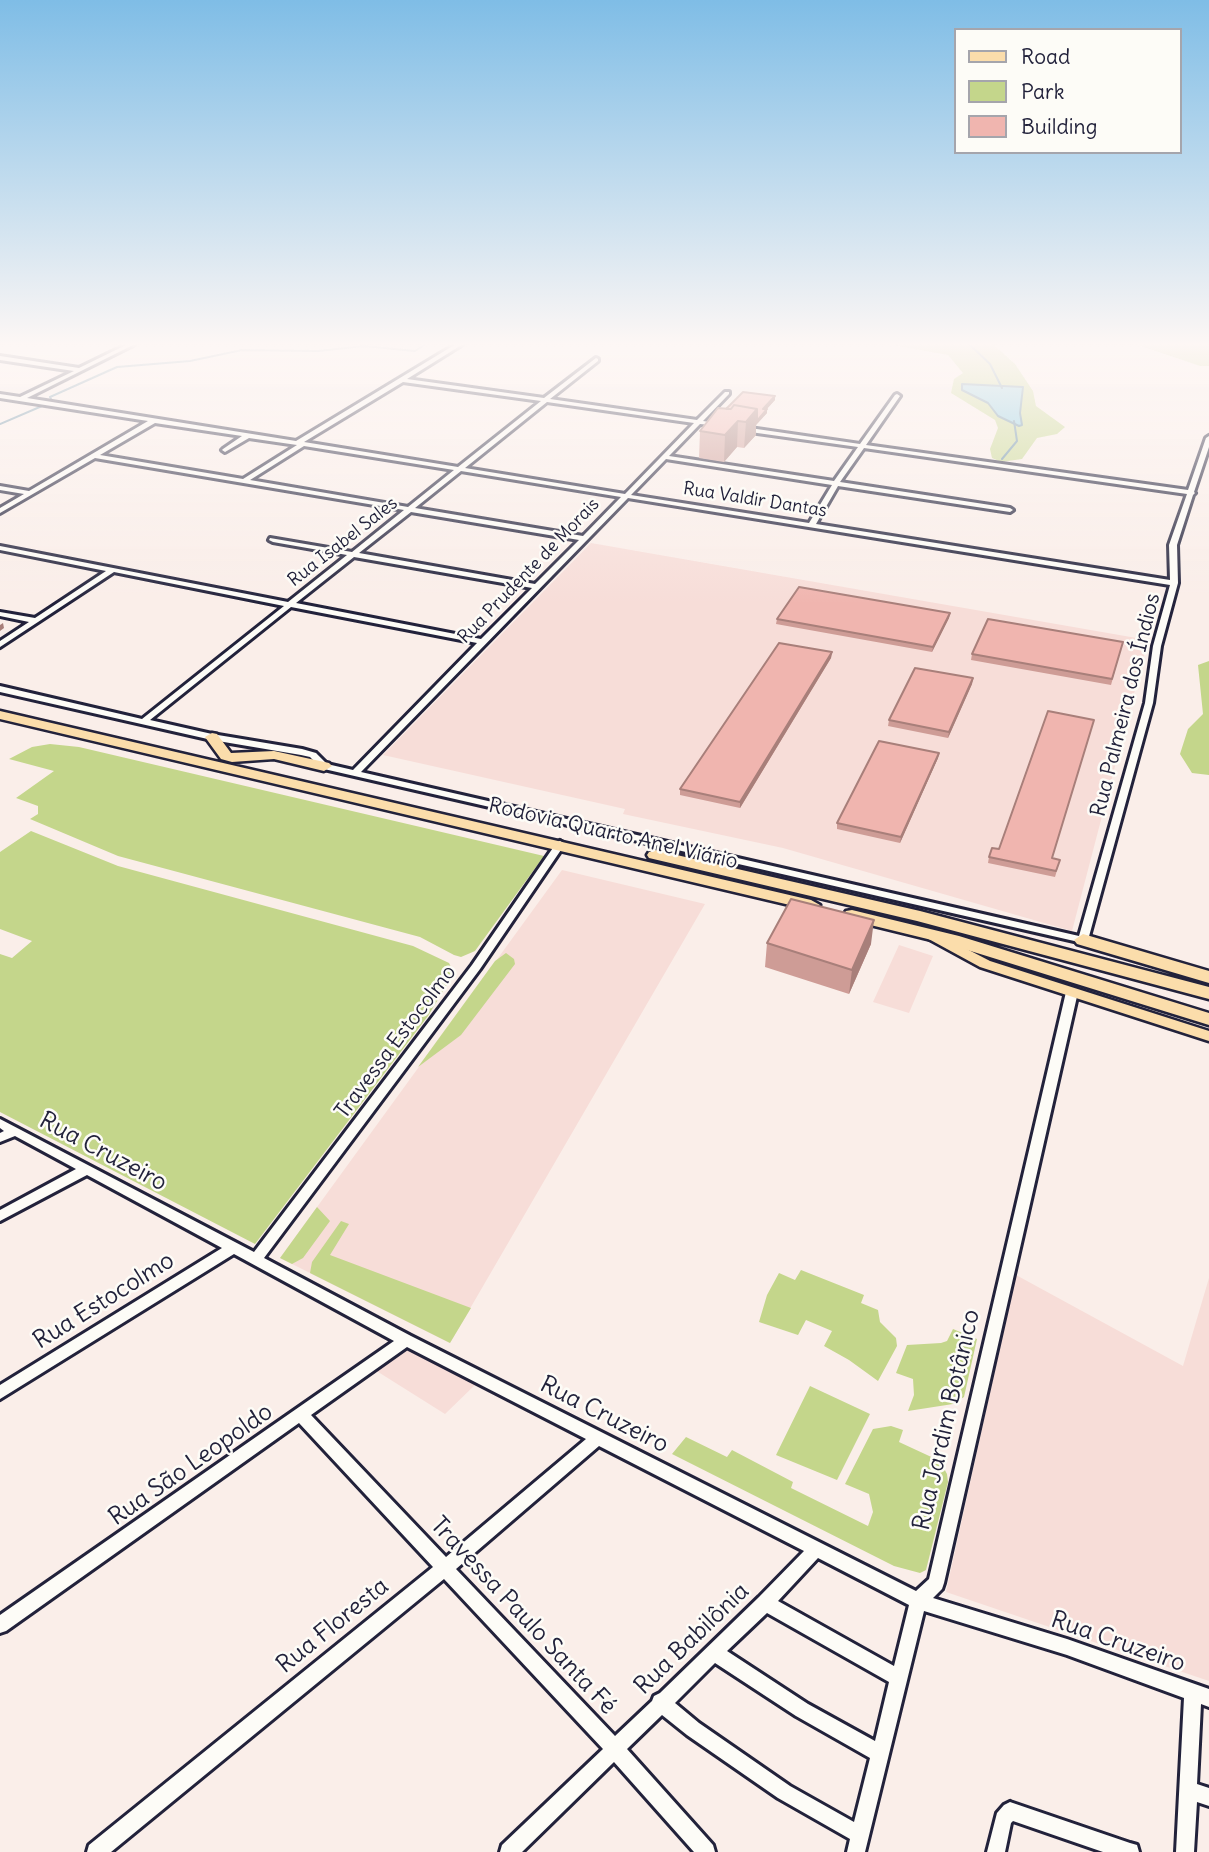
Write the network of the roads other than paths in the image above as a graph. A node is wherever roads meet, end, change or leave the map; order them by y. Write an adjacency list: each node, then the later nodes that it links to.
1 (137, 430): 13 (street)
2 (220, 430): 8 (street, Rua Valdir Dantas)
3 (321, 430): 10 (street)
4 (508, 430): 15 (street, Rua Isabel Sales)
5 (690, 430): 14 (street, Rua Prudente de Morais)
6 (756, 430): 11 (street)
7 (874, 430): 11 (street)
8 (249, 435): 10 (street, Rua Valdir Dantas); 12 (street)
9 (1209, 438): 19 (street, Rua Palmeira dos Índios)
10 (300, 444): 15 (street, Rua Valdir Dantas); 16 (street)
11 (864, 446): 17 (street); 19 (street)
12 (225, 450)
13 (94, 456): 16 (street); 20 (street)
14 (664, 457): 17 (street); 21 (street, Rua Prudente de Morais)
15 (459, 469): 21 (street, Rua Valdir Dantas); 22 (street, Rua Isabel Sales)
16 (245, 481): 22 (street)
17 (837, 482): 23 (street); 25 (street)
18 (0, 488): 20 (street)
19 (1192, 493): 31 (street, Rua Palmeira dos Índios)
20 (30, 494): 24 (street)
21 (625, 495): 25 (street, Rua Valdir Dantas); 26 (street, Rua Prudente de Morais)
22 (410, 509): 26 (street); 29 (street, Rua Isabel Sales)
23 (1010, 510)
24 (0, 511)
25 (812, 524): 31 (street, Rua Valdir Dantas)
26 (585, 538): 32 (street, Rua Prudente de Morais)
27 (273, 540): 29 (street)
28 (0, 548): 30 (street)
29 (353, 554): 32 (street); 33 (street, Rua Isabel Sales)
30 (114, 569): 33 (street); 35 (street)
31 (1174, 583): 47 (street, Rua Palmeira dos Índios)
32 (537, 587): 36 (street, Rua Prudente de Morais)
33 (289, 604): 36 (street); 41 (street, Rua Isabel Sales)
34 (0, 614): 35 (street)
35 (36, 621): 37 (street)
36 (482, 642): 45 (street, Rua Prudente de Morais)
37 (0, 645)
38 (0, 689): 41 (street)
39 (0, 704): 43 (highway, Rodovia Quarto Anel Viário)
40 (0, 715): 46 (highway, Rodovia Quarto Anel Viário)
41 (143, 722): 42 (street)
42 (212, 737): 43 (highway); 44 (street)
43 (229, 757): 44 (highway); 47 (highway, Rodovia Quarto Anel Viário)
44 (324, 766): 45 (street)
45 (355, 773): 47 (street)
46 (559, 844): 49 (highway, Rodovia Quarto Anel Viário); 59 (street, Travessa Estocolmo)
47 (1082, 949): 48 (highway); 49 (highway); 50 (highway, Rodovia Quarto Anel Viário)
48 (1209, 977)
49 (1075, 985): 51 (highway, Rodovia Quarto Anel Viário); 52 (main road); 66 (street, Rua Jardim Botânico)
50 (1209, 993)
51 (1209, 1019)
52 (1209, 1036)
53 (0, 1123): 54 (street, Rua Cruzeiro)
54 (15, 1131): 55 (street); 56 (street, Rua Cruzeiro)
55 (0, 1138)
56 (87, 1169): 57 (street); 58 (street, Rua Cruzeiro)
57 (3, 1209)
58 (233, 1248): 59 (street, Rua Cruzeiro); 61 (street, Rua Estocolmo)
59 (257, 1258): 60 (street, Rua Cruzeiro)
60 (406, 1340): 62 (street, Rua São Leopoldo); 63 (street, Rua Cruzeiro)
61 (0, 1392)
62 (302, 1416): 65 (street, Travessa Paulo Santa Fé); 68 (street, Rua São Leopoldo)
63 (598, 1437): 64 (street, Rua Cruzeiro); 65 (street, Rua Floresta)
64 (816, 1549): 66 (street, Rua Cruzeiro); 67 (street, Rua Babilônia)
65 (445, 1568): 73 (street, Travessa Paulo Santa Fé); 78 (street, Rua Floresta)
66 (918, 1601): 70 (street, Rua Jardim Botânico); 71 (street, Rua Cruzeiro)
67 (765, 1604): 69 (street, Rua Babilônia); 70 (street)
68 (0, 1625)
69 (713, 1652): 72 (street, Rua Babilônia); 74 (street)
70 (897, 1677): 74 (street, Rua Jardim Botânico)
71 (1201, 1695): 75 (street)
72 (660, 1702): 73 (street, Rua Babilônia); 77 (street)
73 (615, 1749): 79 (street, Rua Babilônia); 80 (street, Travessa Paulo Santa Fé)
74 (878, 1753): 77 (street, Rua Jardim Botânico)
75 (1188, 1790): 76 (street); 83 (street)
76 (1209, 1797)
77 (858, 1843)
78 (96, 1852)
79 (509, 1852)
80 (706, 1852)
81 (996, 1852): 82 (street)
82 (1129, 1852)
83 (1185, 1852)

